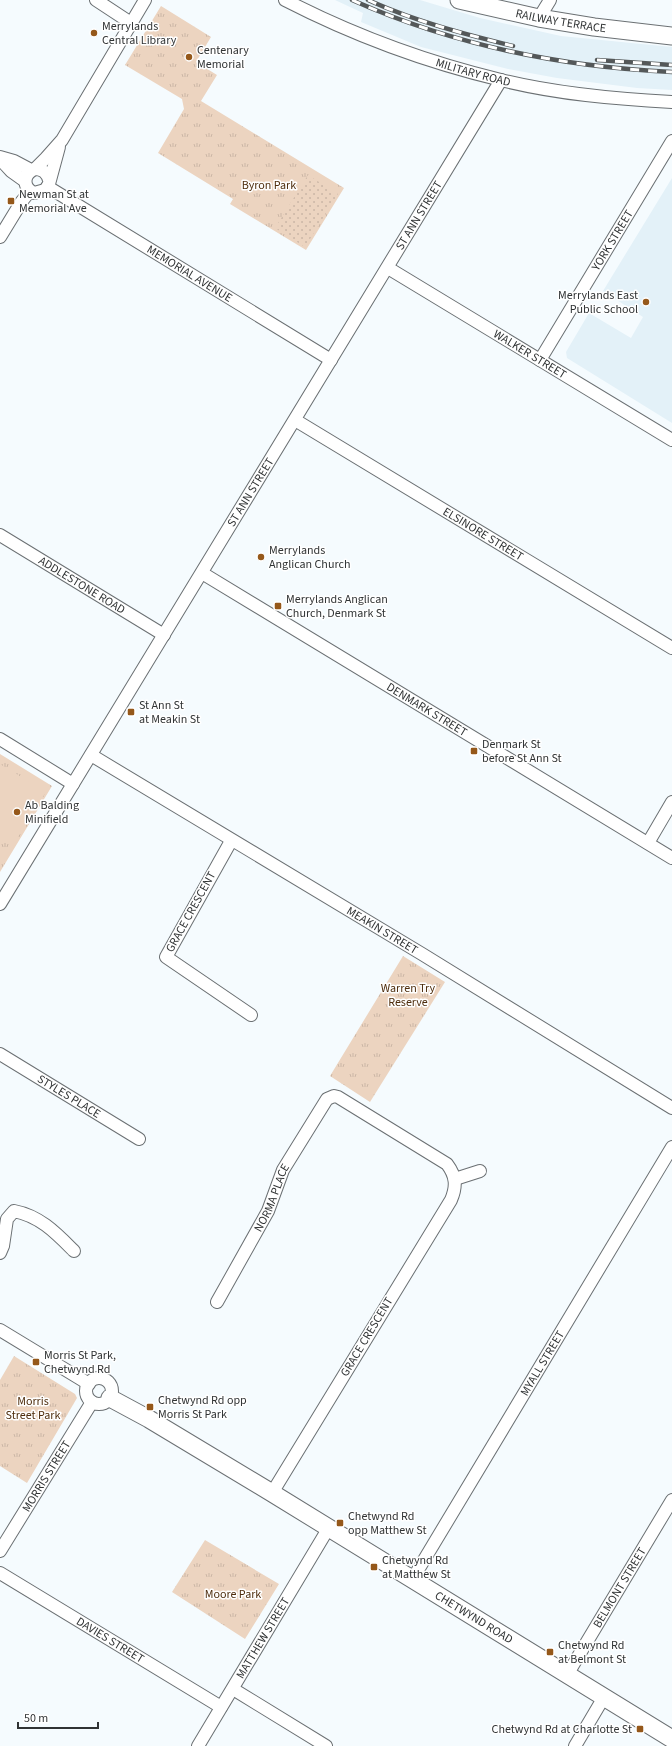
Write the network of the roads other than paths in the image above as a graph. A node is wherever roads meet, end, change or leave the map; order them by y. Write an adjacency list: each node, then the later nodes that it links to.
1 (96, 0): 7 (street)
2 (145, 0): 7 (street)
3 (285, 0): 11 (street, MILITARY ROAD)
4 (459, 0): 6 (street, RAILWAY TERRACE)
5 (550, 0): 6 (street)
6 (539, 18): 9 (street, RAILWAY TERRACE)
7 (131, 23): 13 (street)
8 (672, 27): 9 (street, RAILWAY TERRACE)
9 (640, 32): 10 (street, RAILWAY TERRACE)
10 (672, 36)
11 (501, 80): 12 (street, MILITARY ROAD); 19 (street, ST ANN STREET)
12 (672, 102)
13 (62, 140): 16 (street); 17 (street)
14 (672, 141): 21 (street, YORK STREET)
15 (0, 158): 16 (street)
16 (30, 178): 17 (street, MEMORIAL AVENUE); 17 (street); 18 (street)
17 (49, 184): 20 (street, MEMORIAL AVENUE)
18 (0, 237)
19 (388, 268): 20 (street, ST ANN STREET); 21 (street, WALKER STREET)
20 (331, 360): 22 (street, ST ANN STREET)
21 (540, 360): 23 (street, WALKER STREET)
22 (295, 420): 25 (street, ST ANN STREET); 27 (street, ELSINORE STREET)
23 (672, 440)
24 (0, 535): 26 (street, ADDLESTONE ROAD)
25 (202, 573): 26 (street, ST ANN STREET); 33 (street, DENMARK STREET)
26 (164, 635): 29 (street, ST ANN STREET)
27 (672, 648)
28 (0, 739): 30 (street)
29 (91, 755): 30 (street, ST ANN STREET); 32 (street, MEAKIN STREET)
30 (73, 784): 35 (street, ST ANN STREET)
31 (672, 802): 33 (street)
32 (231, 841): 36 (street, GRACE CRESCENT); 38 (street, MEAKIN STREET)
33 (648, 843): 34 (street, DENMARK STREET)
34 (672, 858)
35 (0, 904)
36 (251, 1015)
37 (0, 1054): 39 (street, STYLES PLACE)
38 (672, 1108)
39 (138, 1139)
40 (672, 1147): 55 (street, MYALL STREET)
41 (480, 1171): 42 (street)
42 (455, 1179): 45 (street, NORMA PLACE); 50 (street, GRACE CRESCENT)
43 (74, 1251): 44 (street)
44 (0, 1253)
45 (217, 1302)
46 (0, 1330): 47 (street)
47 (89, 1384): 48 (street); 49 (street)
48 (110, 1398): 49 (street); 50 (street, CHETWYND ROAD)
49 (92, 1402): 53 (street, MORRIS STREET)
50 (272, 1493): 52 (street, CHETWYND ROAD)
51 (672, 1500): 56 (street, BELMONT STREET)
52 (328, 1529): 55 (street, CHETWYND ROAD); 57 (street, MATTHEW STREET)
53 (0, 1551)
54 (0, 1573): 59 (street, DAVIES STREET)
55 (412, 1580): 56 (street, CHETWYND ROAD)
56 (567, 1675): 58 (street, CHETWYND ROAD)
57 (233, 1689): 59 (street, MATTHEW STREET); 62 (street)
58 (604, 1697): 60 (street, CHETWYND ROAD); 63 (street)
59 (221, 1707): 61 (street, MATTHEW STREET)
60 (672, 1739)
61 (198, 1746)
62 (326, 1746)
63 (575, 1746)

